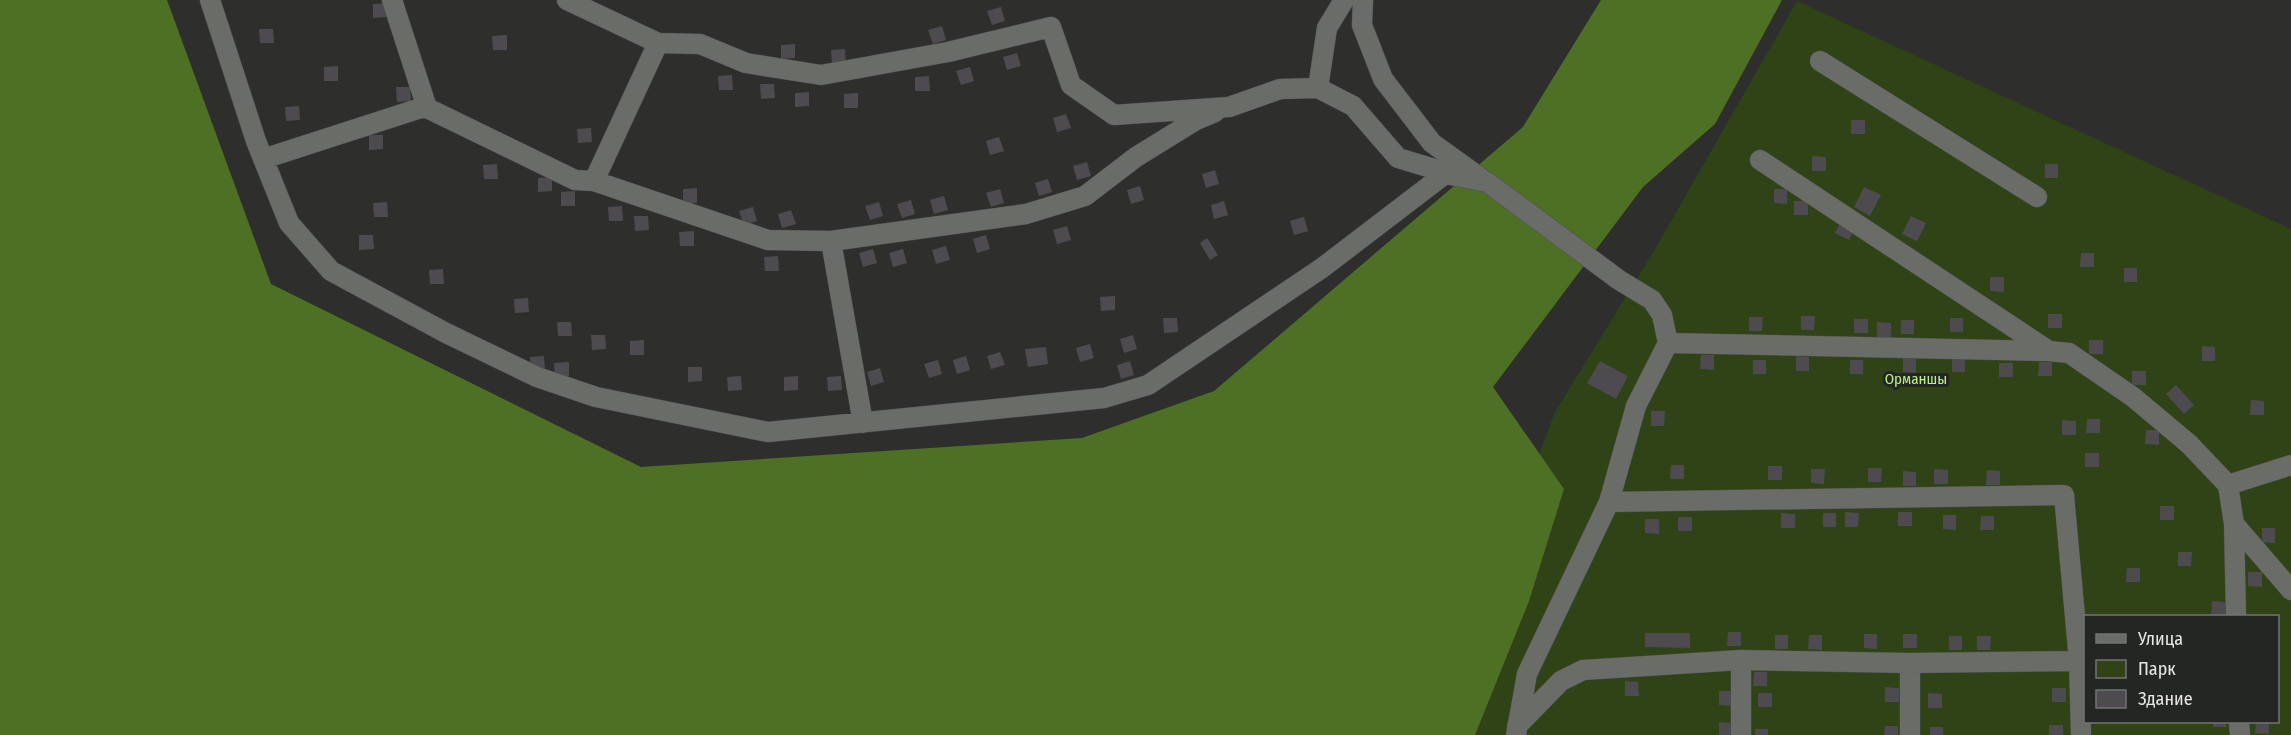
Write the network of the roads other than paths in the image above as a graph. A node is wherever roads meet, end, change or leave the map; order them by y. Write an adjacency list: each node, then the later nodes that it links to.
1 (210, 0): 13 (street)
2 (392, 0): 11 (street)
3 (567, 0): 8 (street)
4 (1328, 0): 7 (street)
5 (1344, 0): 7 (street)
6 (1363, 0): 17 (street)
7 (1327, 28): 10 (street)
8 (658, 44): 12 (street); 16 (street)
9 (1820, 61): 18 (street)
10 (1318, 88): 12 (street); 15 (street)
11 (427, 106): 13 (street); 16 (street)
12 (1229, 106): 19 (street)
13 (263, 159): 22 (street)
14 (1761, 160): 21 (street)
15 (1445, 174): 17 (street); 22 (street)
16 (594, 181): 19 (street)
17 (1487, 182): 20 (street)
18 (2037, 197)
19 (831, 241): 22 (street)
20 (1668, 343): 21 (street); 25 (street)
21 (2049, 351): 24 (street)
22 (863, 423)
23 (2291, 465): 24 (street)
24 (2228, 485): 26 (street)
25 (1609, 502): 30 (street); 32 (street)
26 (2234, 524): 27 (street); 28 (street)
27 (2291, 590)
28 (2236, 615)
29 (1741, 660): 31 (street); 32 (street); 33 (street)
30 (2079, 661): 31 (street); 35 (street)
31 (1910, 663): 34 (street)
32 (1516, 730)
33 (1741, 735)
34 (1910, 735)
35 (2081, 735)

